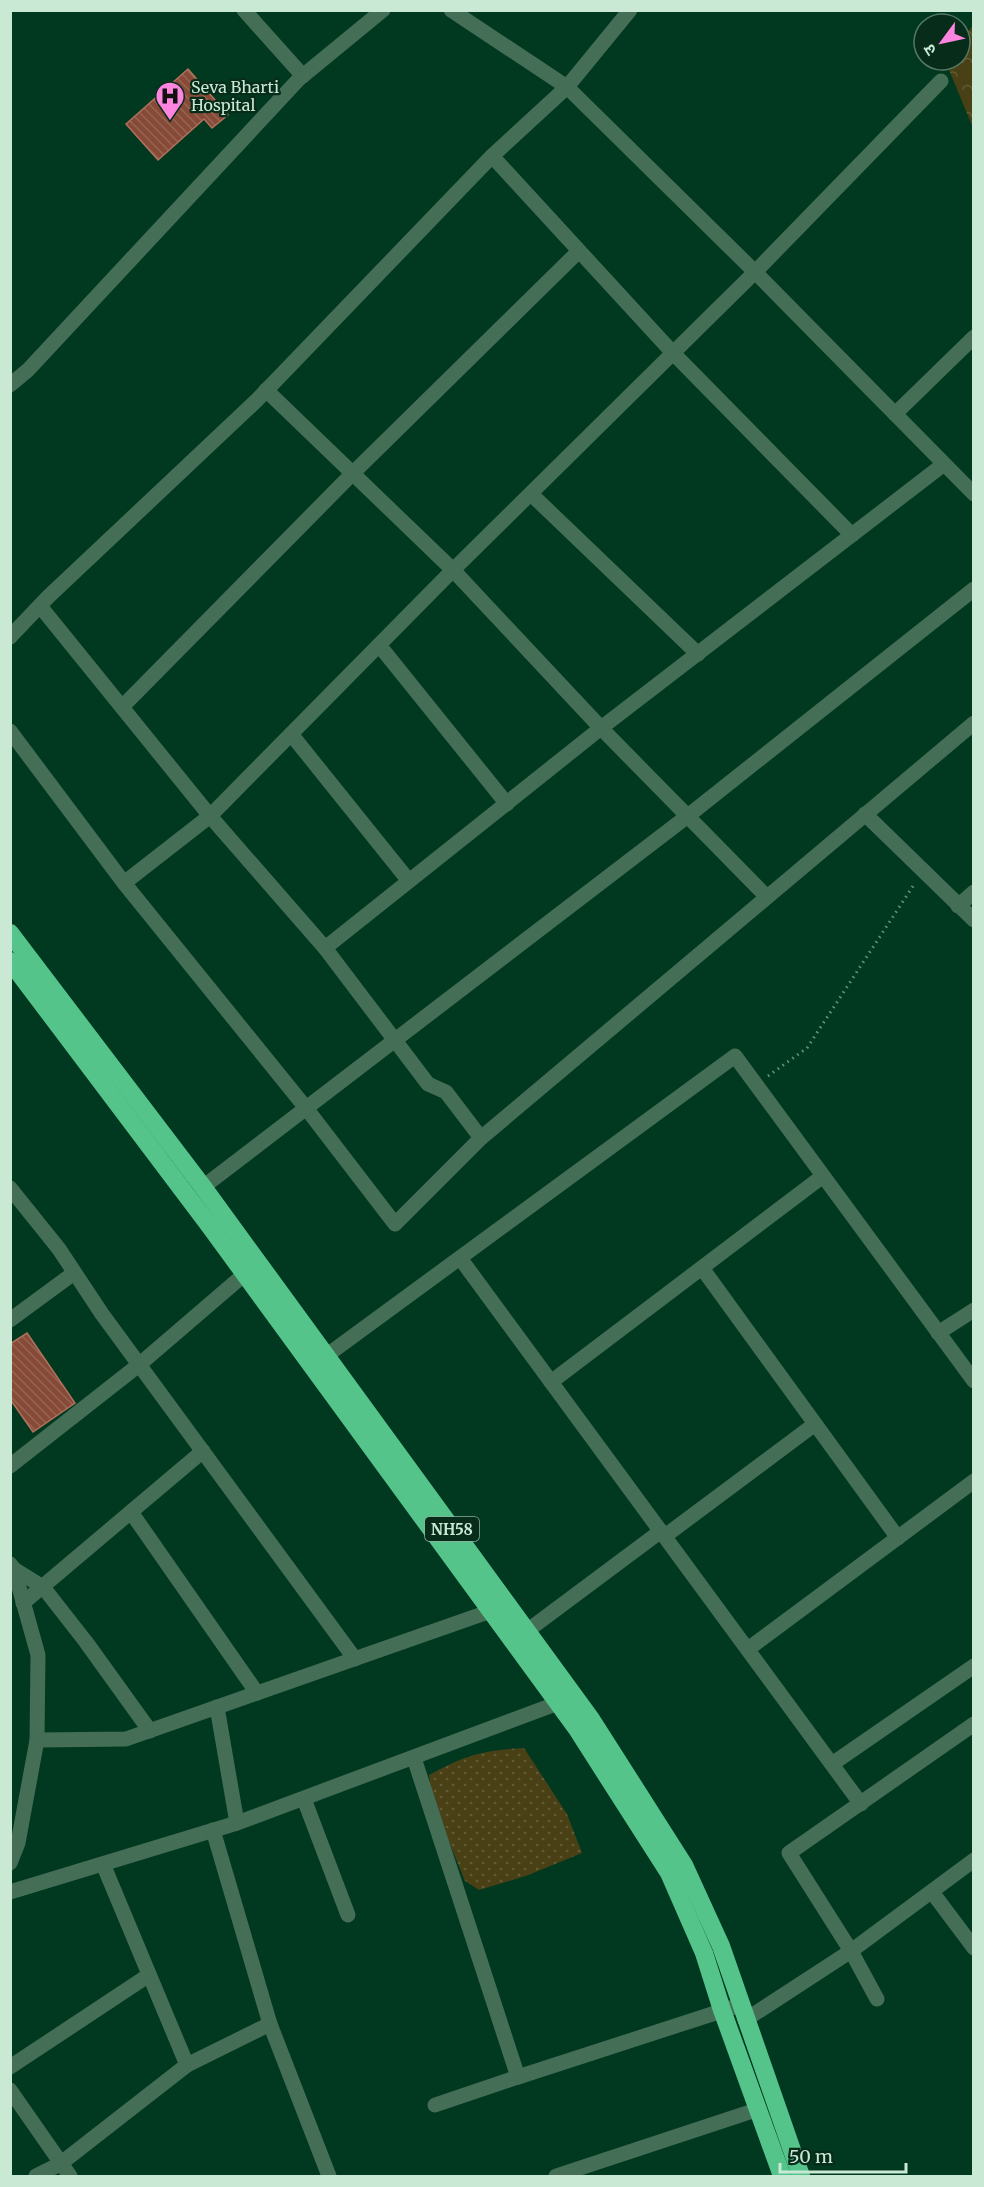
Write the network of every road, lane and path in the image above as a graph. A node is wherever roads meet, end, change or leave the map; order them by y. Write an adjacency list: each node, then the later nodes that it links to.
1 (244, 10): 5 (street)
2 (383, 10): 5 (street)
3 (451, 10): 7 (street)
4 (630, 10): 7 (street)
5 (303, 76): 13 (street)
6 (941, 81): 10 (street)
7 (567, 87): 8 (street); 10 (street)
8 (492, 156): 9 (street); 14 (street)
9 (578, 252): 12 (street); 17 (street)
10 (755, 272): 12 (street); 15 (street)
11 (974, 337): 15 (street)
12 (673, 353): 18 (street); 20 (street)
13 (10, 386)
14 (266, 390): 17 (street); 23 (street)
15 (895, 414): 16 (street)
16 (944, 464): 19 (street); 20 (street)
17 (352, 474): 21 (street); 27 (street)
18 (531, 494): 21 (street); 26 (street)
19 (974, 494)
20 (852, 535): 26 (street)
21 (453, 570): 25 (street); 29 (street)
22 (974, 589): 34 (street)
23 (40, 606): 24 (street); 27 (street)
24 (10, 637)
25 (379, 645): 31 (street); 32 (street)
26 (698, 654): 29 (street)
27 (122, 708): 35 (street)
28 (974, 723): 33 (street)
29 (601, 728): 32 (street); 34 (street)
30 (10, 730): 38 (street)
31 (291, 734): 35 (street); 37 (street)
32 (507, 804): 37 (street)
33 (865, 814): 36 (street); 40 (street)
34 (689, 815): 40 (street); 46 (street)
35 (210, 816): 38 (street); 44 (street)
36 (923, 871): 41 (street); 47 (path)
37 (409, 882): 44 (street)
38 (124, 883): 48 (street)
39 (974, 892): 41 (street)
40 (767, 897): 49 (street)
41 (958, 906): 42 (street)
42 (974, 920)
43 (10, 933): 51 (highway, NH58)
44 (325, 948): 46 (street)
45 (10, 961): 57 (highway, NH58)
46 (395, 1040): 48 (street); 49 (street)
47 (756, 1084): 50 (street); 53 (street)
48 (306, 1108): 49 (street); 51 (street)
49 (481, 1138)
50 (823, 1176): 55 (street); 60 (street)
51 (203, 1187): 54 (highway, NH58)
52 (10, 1188): 56 (street)
53 (460, 1258): 61 (street); 64 (street)
54 (258, 1262): 57 (street); 61 (highway, NH58)
55 (702, 1268): 64 (street); 65 (street)
56 (74, 1273): 59 (street); 62 (street)
57 (244, 1275): 62 (street); 75 (highway, NH58)
58 (974, 1310): 60 (street)
59 (10, 1320)
60 (938, 1333): 63 (street)
61 (326, 1356): 76 (highway, NH58)
62 (140, 1364): 66 (street); 67 (street)
63 (974, 1381)
64 (551, 1382): 70 (street)
65 (815, 1424): 70 (street); 71 (street)
66 (203, 1451): 69 (street); 78 (street)
67 (10, 1466)
68 (974, 1482): 71 (street)
69 (131, 1512): 73 (street); 80 (street)
70 (663, 1534): 76 (street); 77 (street)
71 (898, 1538): 77 (street)
72 (12, 1567): 73 (street); 74 (street)
73 (43, 1587): 74 (street); 84 (street)
74 (23, 1603): 85 (street)
75 (491, 1611): 78 (street); 81 (highway, NH58)
76 (527, 1631): 81 (highway, NH58)
77 (748, 1649): 87 (street)
78 (355, 1659): 80 (street)
79 (974, 1666): 87 (street)
80 (257, 1693): 82 (street)
81 (567, 1700): 86 (street); 102 (highway, NH58); 103 (highway, NH58)
82 (217, 1707): 84 (street); 90 (street)
83 (974, 1724): 89 (street)
84 (150, 1731): 85 (street)
85 (38, 1740): 93 (street)
86 (414, 1758): 88 (street); 107 (street)
87 (832, 1764): 89 (street)
88 (304, 1799): 90 (street); 97 (street)
89 (861, 1804): 99 (street)
90 (237, 1823): 91 (street)
91 (213, 1830): 94 (street); 104 (street)
92 (974, 1860): 96 (street)
93 (10, 1863)
94 (103, 1864): 95 (street); 100 (street)
95 (10, 1892)
96 (932, 1892): 98 (street); 99 (street)
97 (348, 1915)
98 (974, 1948)
99 (851, 1951): 101 (street); 103 (street)
100 (149, 1975): 105 (street); 106 (street)
101 (877, 2000)
102 (722, 2010): 103 (street); 107 (street); 110 (highway, NH58)
103 (743, 2012): 117 (highway, NH58)
104 (270, 2024): 105 (street); 114 (street)
105 (187, 2065): 111 (street)
106 (10, 2067)
107 (518, 2077): 109 (street)
108 (10, 2090): 111 (street)
109 (435, 2104)
110 (759, 2109): 115 (street); 116 (highway, NH58)
111 (60, 2164): 112 (street); 113 (street)
112 (36, 2176)
113 (70, 2176)
114 (329, 2176)
115 (556, 2176)
116 (782, 2176)
117 (801, 2176)

